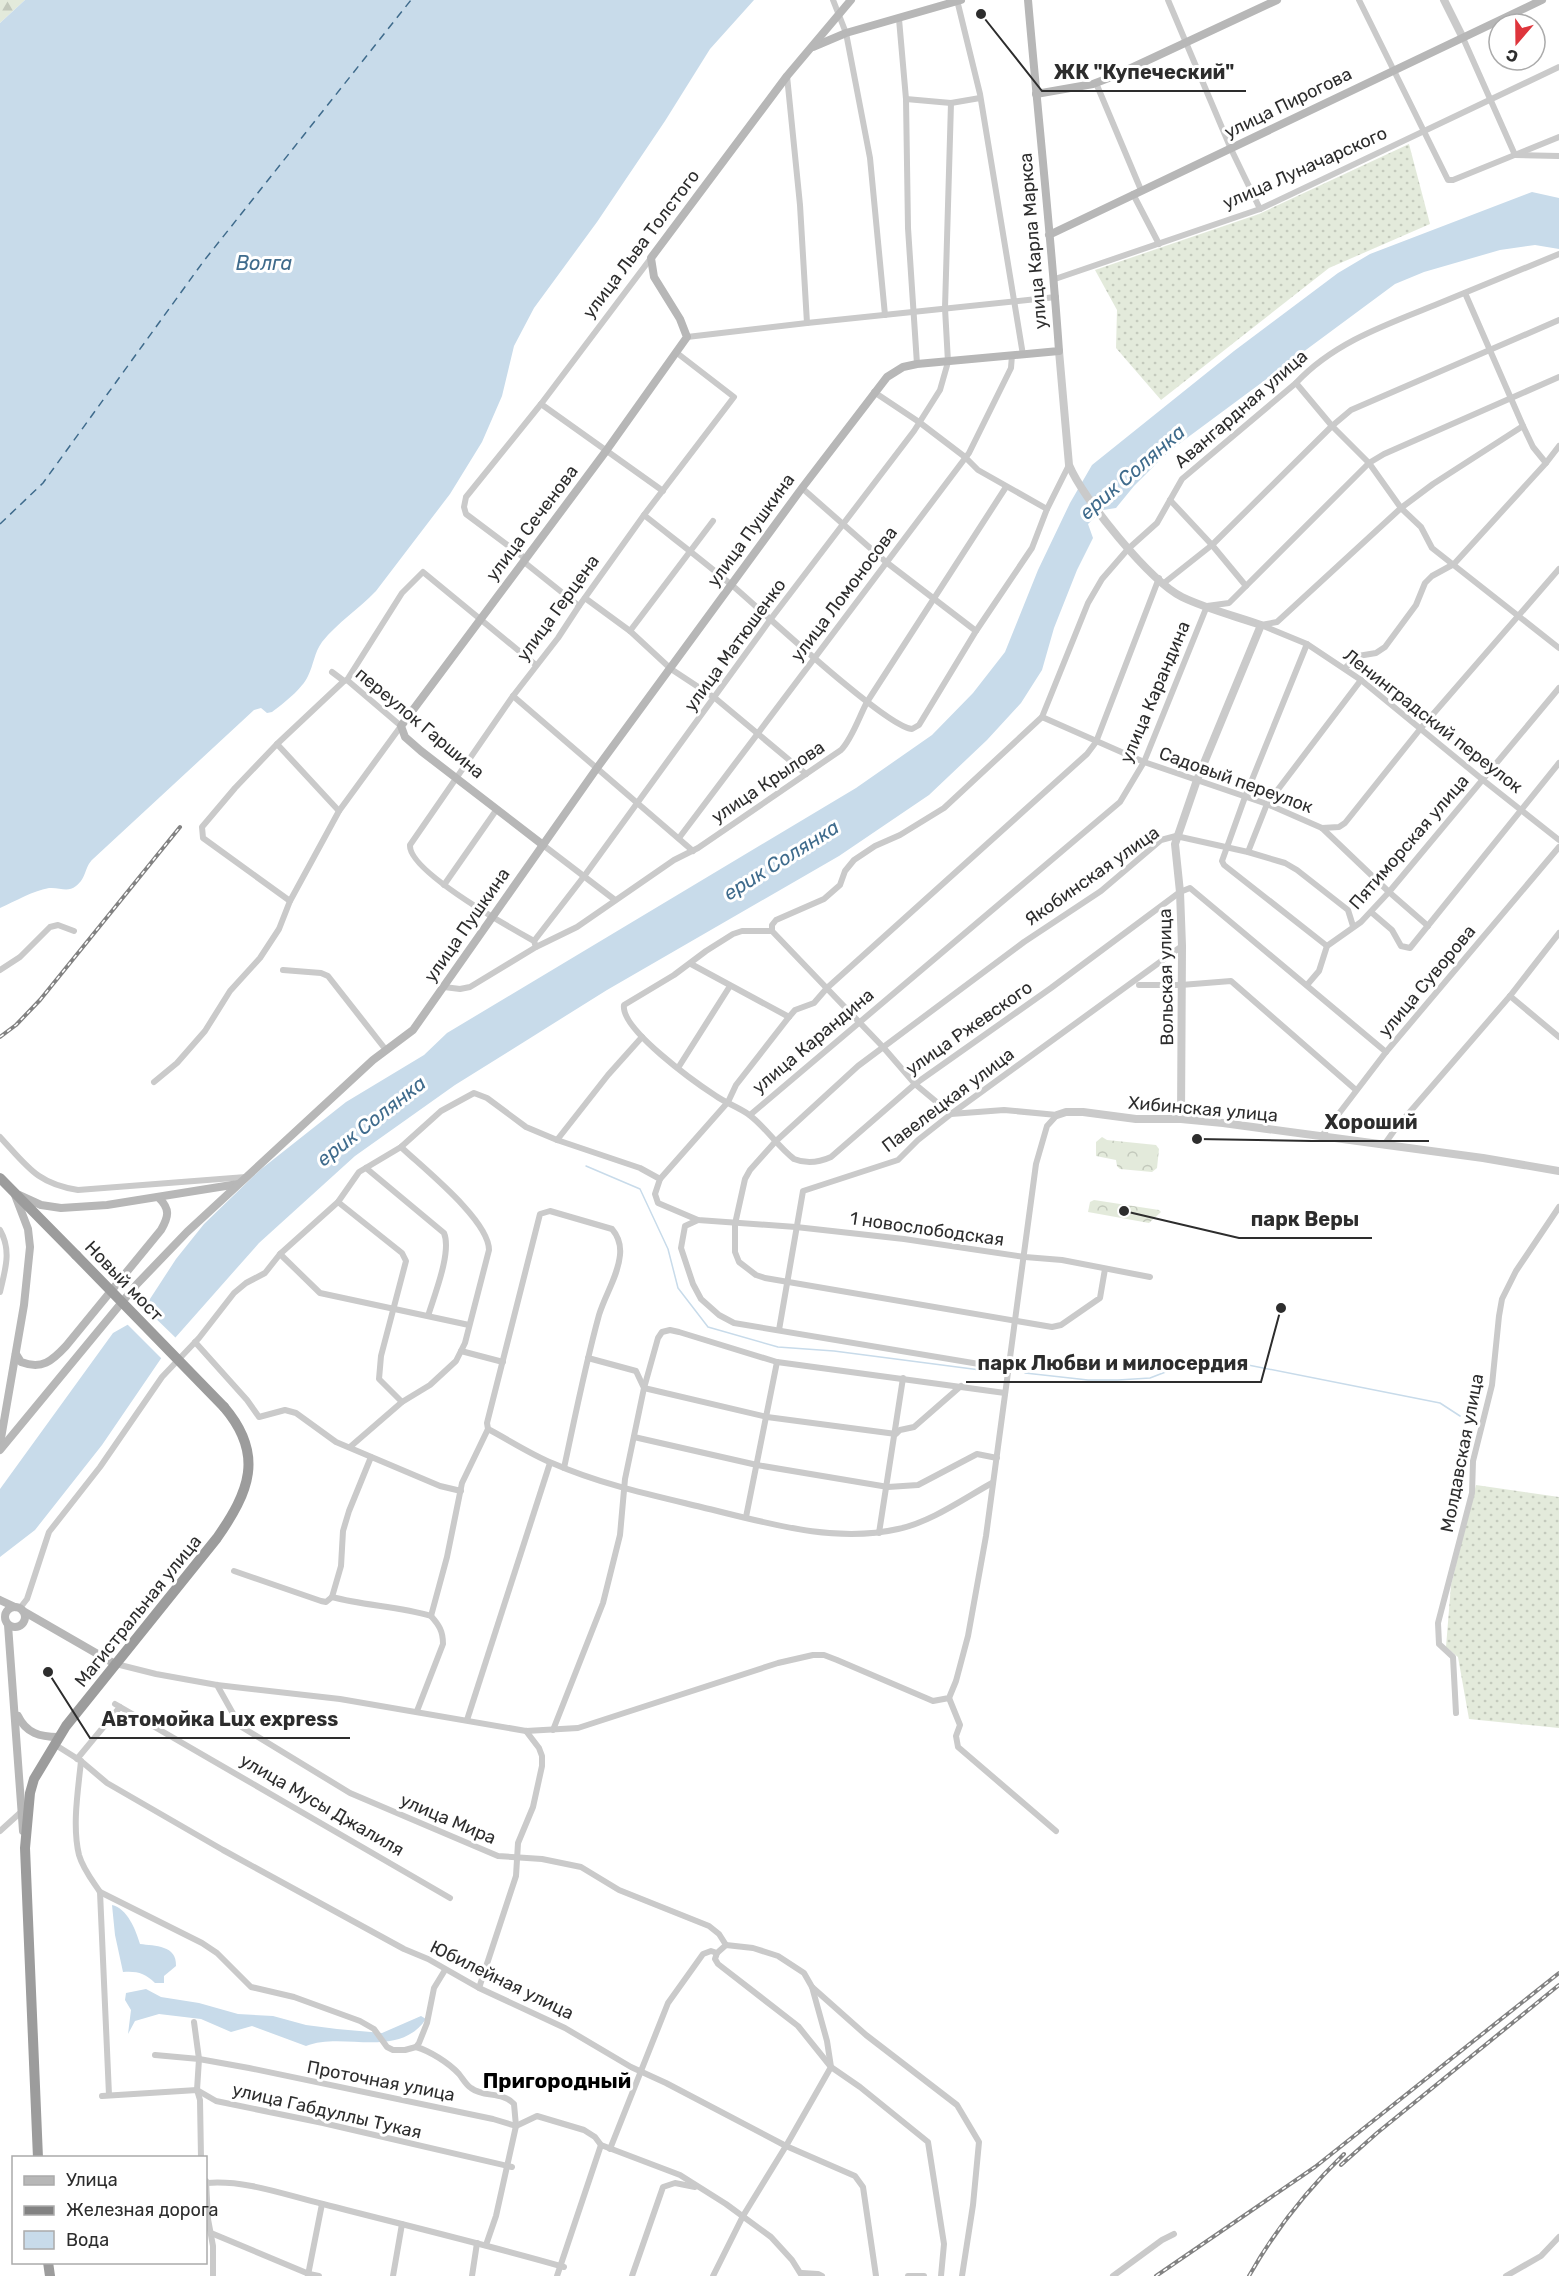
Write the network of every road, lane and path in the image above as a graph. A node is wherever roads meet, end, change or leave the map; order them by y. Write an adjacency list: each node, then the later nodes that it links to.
1 (833, 0): 10 (street)
2 (851, 0): 10 (main road, улица Льва Толстого)
3 (959, 0): 11 (main road); 21 (street)
4 (1028, 0): 20 (main road, улица Карла Маркса)
5 (1168, 0): 14 (street)
6 (1277, 0): 14 (main road)
7 (1359, 0): 17 (street)
8 (1444, 0): 13 (street)
9 (1542, 0): 13 (main road, улица Пирогова)
10 (840, 13): 12 (street); 15 (main road, улица Льва Толстого)
11 (899, 19): 12 (main road); 22 (street)
12 (846, 33): 15 (main road); 42 (street)
13 (1463, 38): 17 (main road, улица Пирогова); 23 (street)
14 (1186, 43): 19 (main road); 27 (street)
15 (810, 48): 18 (main road, улица Льва Толстого)
16 (1559, 67): 23 (street, улица Луначарского)
17 (1395, 70): 25 (street); 27 (main road, улица Пирогова)
18 (787, 76): 35 (main road, улица Льва Толстого); 44 (street)
19 (1096, 83): 20 (main road); 30 (street)
20 (1036, 94): 32 (main road, улица Карла Маркса)
21 (980, 98): 24 (street); 39 (street)
22 (906, 99): 24 (street); 41 (street)
23 (1491, 99): 25 (street, улица Луначарского); 28 (street)
24 (951, 103): 40 (street, улица Матюшенко)
25 (1424, 130): 28 (street); 31 (street, улица Луначарского)
26 (1559, 137): 28 (street)
27 (1231, 149): 30 (main road, улица Пирогова); 31 (street)
28 (1515, 155): 29 (street)
29 (1559, 156)
30 (1137, 192): 32 (main road, улица Пирогова); 33 (street)
31 (1260, 209): 33 (street, улица Луначарского)
32 (1049, 235): 36 (main road, улица Карла Маркса)
33 (1159, 244): 36 (street, улица Луначарского)
34 (1559, 254): 37 (street, Авангардная улица)
35 (651, 258): 45 (main road); 57 (street, улица Льва Толстого)
36 (1055, 279): 38 (main road, улица Карла Маркса)
37 (1465, 293): 46 (street); 54 (street, Авангардная улица)
38 (1056, 297): 39 (street); 47 (main road, улица Карла Маркса)
39 (1014, 301): 40 (street); 50 (street)
40 (945, 308): 41 (street); 51 (street, улица Матюшенко)
41 (913, 312): 42 (street); 52 (street)
42 (885, 315): 44 (street)
43 (1559, 321): 46 (street)
44 (807, 322): 45 (street)
45 (687, 338): 48 (main road, улица Сеченова)
46 (1491, 350): 56 (street); 59 (street)
47 (1059, 351): 50 (main road); 66 (street, улица Карла Маркса)
48 (677, 353): 62 (main road, улица Сеченова); 69 (street, улица Герцена)
49 (1012, 355): 50 (main road); 51 (main road); 63 (street, улица Ломоносова)
50 (1023, 355)
51 (948, 362): 52 (main road); 58 (street, улица Матюшенко)
52 (917, 364): 55 (main road, улица Пушкина)
53 (1559, 377): 56 (street, улица Карандина)
54 (1296, 383): 59 (street); 70 (street, Авангардная улица)
55 (874, 392): 58 (street); 68 (main road, улица Пушкина)
56 (1510, 397): 60 (street); 65 (street, улица Карандина)
57 (541, 404): 62 (street); 80 (street, улица Льва Толстого)
58 (920, 422): 63 (street); 76 (street, улица Матюшенко)
59 (1332, 426): 65 (street); 77 (street)
60 (1523, 426): 64 (street); 71 (street)
61 (1559, 446): 64 (street)
62 (606, 451): 69 (street); 80 (main road, улица Сеченова)
63 (965, 457): 67 (street); 81 (street, улица Ломоносова)
64 (1546, 463): 82 (street)
65 (1369, 464): 71 (street); 86 (street, улица Карандина)
66 (1069, 465): 72 (street); 75 (street, улица Карла Маркса)
67 (1006, 487): 72 (street); 88 (street, улица Крылова)
68 (802, 488): 76 (street); 85 (main road, улица Пушкина)
69 (663, 491): 73 (street, улица Герцена)
70 (1170, 500): 77 (street); 78 (street, Авангардная улица)
71 (1401, 508): 82 (street); 94 (street)
72 (1047, 509): 96 (street)
73 (644, 514): 79 (street); 87 (street, улица Герцена)
74 (712, 521): 79 (street)
75 (1106, 522): 78 (street, Ленинградский переулок)
76 (844, 525): 81 (street); 93 (street, улица Матюшенко)
77 (1212, 545): 84 (street); 86 (street)
78 (1128, 549): 84 (street, Ленинградский переулок); 110 (street, Авангардная улица)
79 (689, 552): 85 (street); 95 (street)
80 (525, 560): 89 (street); 92 (main road, улица Сеченова)
81 (886, 562): 88 (street); 99 (street, улица Ломоносова)
82 (1454, 564): 91 (street); 101 (street)
83 (1559, 569): 91 (street)
84 (1162, 581): 90 (street, Ленинградский переулок); 114 (street)
85 (732, 585): 93 (street); 102 (main road, улица Пушкина)
86 (1246, 586): 90 (street, улица Карандина)
87 (585, 598): 89 (street, улица Герцена); 95 (street)
88 (934, 599): 96 (street); 109 (street, улица Крылова)
89 (579, 606): 100 (street, улица Герцена)
90 (1207, 606): 94 (street, Ленинградский переулок); 116 (street, улица Карандина)
91 (1520, 616): 98 (street); 112 (street)
92 (480, 620): 100 (street); 104 (street); 111 (main road, улица Сеченова)
93 (771, 620): 99 (street); 108 (street, улица Матюшенко)
94 (1261, 625): 97 (street, Ленинградский переулок); 121 (street, Якобинская улица)
95 (630, 631): 102 (street)
96 (976, 631): 109 (street)
97 (1307, 644): 101 (street, Ленинградский переулок); 123 (street)
98 (1559, 648)
99 (815, 657): 109 (street); 113 (street, улица Ломоносова)
100 (536, 665): 107 (street, улица Герцена)
101 (1345, 668): 105 (street, Ленинградский переулок)
102 (671, 669): 108 (street); 118 (main road, улица Пушкина)
103 (332, 672): 104 (street, переулок Гаршина)
104 (346, 680): 111 (street, переулок Гаршина); 115 (street)
105 (1361, 680): 112 (street, Ленинградский переулок); 125 (street)
106 (1559, 688): 122 (street, Пятиморская улица)
107 (513, 696): 118 (street); 120 (street, улица Герцена)
108 (715, 698): 113 (street); 124 (street, улица Матюшенко)
109 (867, 702): 119 (street, улица Крылова)
110 (1042, 717): 114 (street, Садовый переулок); 148 (street, Авангардная улица)
111 (401, 726): 120 (main road, переулок Гаршина); 128 (street)
112 (1421, 728): 122 (street, Ленинградский переулок); 129 (street)
113 (758, 734): 119 (street); 131 (street, улица Ломоносова)
114 (1096, 742): 116 (street, Садовый переулок); 162 (street)
115 (277, 744): 128 (street); 143 (street)
116 (1144, 762): 121 (street, Садовый переулок); 165 (street, улица Карандина)
117 (1559, 764): 127 (street)
118 (597, 768): 124 (street); 133 (main road, улица Пушкина)
119 (806, 774): 136 (street, улица Крылова)
120 (456, 777): 126 (main road, переулок Гаршина); 139 (street, улица Герцена)
121 (1197, 780): 123 (street, Садовый переулок); 130 (street, Якобинская улица)
122 (1483, 780): 127 (street, Ленинградский переулок); 141 (street, Пятиморская улица)
123 (1245, 796): 125 (street, Садовый переулок); 134 (street)
124 (637, 802): 131 (street); 138 (street, улица Матюшенко)
125 (1267, 804): 129 (street, Садовый переулок); 137 (street)
126 (497, 809): 133 (main road, переулок Гаршина); 139 (street)
127 (1521, 810): 132 (street, Ленинградский переулок); 147 (street)
128 (339, 811): 143 (street)
129 (1322, 828): 141 (street, Садовый переулок)
130 (1176, 836): 134 (street); 140 (street, Вольская улица); 168 (street, Якобинская улица)
131 (679, 838): 136 (street)
132 (1559, 840)
133 (543, 845): 138 (street); 145 (main road, улица Пушкина)
134 (1226, 846): 137 (street); 153 (street)
135 (1559, 847): 170 (street, улица Суворова)
136 (693, 851): 142 (street, улица Крылова)
137 (1248, 852): 146 (street)
138 (585, 875): 142 (street); 151 (street, улица Матюшенко)
139 (444, 885): 145 (street)
140 (1180, 892): 152 (street, Вольская улица); 160 (street); 173 (street, улица Ржевского)
141 (1389, 892): 144 (street, Пятиморская улица); 147 (street, Садовый переулок)
142 (615, 900): 151 (street, улица Крылова)
143 (290, 901): 172 (street)
144 (1371, 912): 146 (street, Пятиморская улица); 147 (street)
145 (492, 918): 151 (street); 161 (main road, улица Пушкина)
146 (1353, 926): 153 (street, Пятиморская улица)
147 (1428, 926)
148 (772, 930): 154 (street); 162 (street)
149 (74, 931): 155 (street)
150 (1559, 933): 163 (street)
151 (535, 944): 161 (street, улица Крылова)
152 (1182, 946): 158 (street, Вольская улица); 176 (street, Павелецкая улица)
153 (1327, 946): 160 (street)
154 (691, 964): 159 (street); 166 (street, улица Ржевского)
155 (0, 970)
156 (283, 970): 169 (street)
157 (1139, 985): 158 (street)
158 (1181, 985): 174 (street); 179 (street, Вольская улица)
159 (730, 986): 164 (street); 171 (street)
160 (1307, 986): 170 (street)
161 (444, 987): 169 (main road, улица Пушкина)
162 (827, 988): 164 (street); 165 (street)
163 (1510, 996): 167 (street); 184 (street)
164 (789, 1017): 175 (street)
165 (859, 1022): 168 (street); 177 (street, улица Карандина)
166 (642, 1037): 171 (street, улица Ржевского); 182 (street)
167 (1559, 1037)
168 (883, 1047): 173 (street); 183 (street, Якобинская улица)
169 (386, 1050): 190 (main road, улица Пушкина)
170 (1386, 1052): 174 (street, улица Суворова)
171 (678, 1068): 175 (street, улица Ржевского)
172 (154, 1082)
173 (915, 1084): 176 (street); 183 (street, улица Ржевского)
174 (1356, 1090): 181 (street, улица Суворова)
175 (728, 1102): 177 (street, улица Ржевского); 189 (street)
176 (951, 1114): 178 (street, Хибинская улица); 197 (street, Павелецкая улица)
177 (750, 1115): 183 (street, улица Ржевского)
178 (1057, 1115): 179 (street, Хибинская улица); 200 (street)
179 (1181, 1119): 181 (street, Хибинская улица)
180 (0, 1137): 190 (street)
181 (1321, 1137): 184 (street, Хибинская улица)
182 (556, 1140): 185 (street); 189 (street)
183 (775, 1142): 196 (street, Якобинская улица)
184 (1384, 1145): 187 (street, Хибинская улица)
185 (401, 1147): 186 (street); 208 (street)
186 (366, 1168): 193 (street); 206 (street)
187 (1559, 1171)
188 (0, 1178): 191 (highway, Новый мост)
189 (660, 1179): 195 (street, 1 новослободская)
190 (242, 1180): 192 (main road); 230 (main road, улица Пушкина)
191 (14, 1192): 192 (main road); 212 (main road); 222 (highway, Новый мост, bridge)
192 (159, 1198): 212 (main road)
193 (338, 1202): 199 (street); 205 (street)
194 (1559, 1207): 254 (street, Молдавская улица)
195 (698, 1221): 196 (street, 1 новослободская); 209 (street)
196 (735, 1224): 197 (street, 1 новослободская); 203 (street, Якобинская улица)
197 (796, 1227): 200 (street, 1 новослободская); 203 (street, Павелецкая улица)
198 (0, 1230): 204 (street)
199 (280, 1254): 205 (street); 210 (street)
200 (1024, 1257): 201 (street, 1 новослободская); 207 (street)
201 (1106, 1269): 202 (street, 1 новослободская); 207 (street, Якобинская улица)
202 (1150, 1277)
203 (787, 1282): 207 (street, Якобинская улица); 209 (street, Павелецкая улица)
204 (0, 1292)
205 (393, 1309): 206 (street); 221 (street)
206 (428, 1316): 208 (street)
207 (1016, 1320): 216 (street)
208 (469, 1325): 211 (street)
209 (779, 1330): 216 (street)
210 (195, 1342): 229 (street); 245 (street)
211 (461, 1351): 214 (street); 221 (street)
212 (16, 1354): 224 (main road)
213 (588, 1358): 214 (street); 219 (street); 235 (street)
214 (503, 1362): 225 (street)
215 (777, 1362): 217 (street); 219 (street); 223 (street)
216 (1009, 1369): 220 (street)
217 (903, 1377): 218 (street); 226 (street)
218 (961, 1386): 220 (street); 226 (street)
219 (644, 1388): 223 (street); 227 (street)
220 (1005, 1393): 232 (street)
221 (402, 1402): 229 (street)
222 (224, 1407): 249 (highway, Магистральная улица)
223 (767, 1417): 226 (street); 234 (street)
224 (2, 1427): 228 (main road)
225 (488, 1429): 233 (street); 239 (street)
226 (896, 1434): 237 (street)
227 (634, 1437): 234 (street); 238 (street)
228 (0, 1444)
229 (350, 1447): 231 (street)
230 (0, 1450)
231 (371, 1457): 239 (street); 243 (street)
232 (997, 1458): 236 (street); 237 (street)
233 (550, 1463): 235 (street); 255 (street)
234 (757, 1466): 237 (street); 240 (street)
235 (564, 1468): 238 (street)
236 (992, 1483): 241 (street); 251 (street)
237 (888, 1487): 241 (street)
238 (625, 1489): 240 (street); 256 (street)
239 (460, 1491): 246 (street)
240 (746, 1517): 241 (street)
241 (879, 1533)
242 (234, 1570): 243 (street)
243 (332, 1597): 246 (street)
244 (0, 1600): 245 (main road)
245 (19, 1609): 247 (main road); 247 (main road); 249 (main road)
246 (431, 1616): 253 (street)
247 (4, 1619): 248 (street); 252 (main road)
248 (0, 1633)
249 (115, 1664): 250 (street); 258 (highway, Магистральная улица)
250 (217, 1685): 253 (street); 264 (street, улица Мира)
251 (949, 1698): 256 (street); 262 (street)
252 (15, 1701): 258 (main road); 260 (main road)
253 (417, 1711): 255 (street)
254 (1455, 1713)
255 (467, 1720): 257 (street)
256 (553, 1730): 257 (street)
257 (526, 1731): 264 (street)
258 (56, 1741): 259 (street, Юбилейная улица); 263 (highway, Магистральная улица)
259 (79, 1760): 265 (street); 266 (street, улица Мусы Джалиля); 269 (street, Юбилейная улица)
260 (21, 1812): 261 (street); 263 (main road)
261 (0, 1831)
262 (1056, 1831)
263 (25, 1848): 283 (highway, Магистральная улица)
264 (519, 1857): 267 (street, улица Мира); 271 (street)
265 (100, 1892): 273 (street); 278 (street)
266 (450, 1898)
267 (726, 1945): 268 (street); 270 (street)
268 (717, 1953): 276 (street); 277 (street)
269 (445, 1970): 271 (street, Юбилейная улица); 273 (street)
270 (812, 1987): 276 (street); 312 (street)
271 (479, 1988): 277 (street, Юбилейная улица)
272 (194, 2022): 275 (street)
273 (416, 2046): 279 (street)
274 (155, 2055): 275 (street, Проточная улица)
275 (199, 2059): 278 (street); 279 (street, Проточная улица)
276 (831, 2067): 281 (street); 311 (street)
277 (640, 2072): 281 (street, Юбилейная улица); 282 (street)
278 (197, 2090): 284 (street); 285 (street, улица Габдуллы Тукая)
279 (516, 2126): 280 (street); 285 (street)
280 (601, 2145): 282 (street); 297 (street)
281 (786, 2146): 290 (street); 308 (street, Юбилейная улица)
282 (610, 2149): 287 (street)
283 (38, 2156)
284 (201, 2156)
285 (509, 2166): 296 (street)
286 (207, 2181): 289 (street)
287 (699, 2187): 290 (street); 305 (street)
288 (207, 2200): 292 (street)
289 (322, 2204): 291 (street); 298 (street)
290 (743, 2216): 299 (street); 306 (street)
291 (402, 2224): 295 (street); 302 (street)
292 (211, 2233): 298 (street); 300 (street)
293 (1174, 2234): 313 (street)
294 (1559, 2237): 314 (street)
295 (477, 2243): 296 (street); 303 (street)
296 (486, 2245): 297 (street)
297 (561, 2267): 304 (street)
298 (308, 2275): 301 (street)
299 (802, 2275): 307 (street)
300 (213, 2276)
301 (319, 2276)
302 (393, 2276)
303 (472, 2276)
304 (556, 2276)
305 (632, 2276)
306 (713, 2276)
307 (822, 2276)
308 (876, 2276)
309 (908, 2276): 310 (street)
310 (924, 2276)
311 (941, 2276)
312 (962, 2276)
313 (1113, 2276)
314 (1506, 2276)

